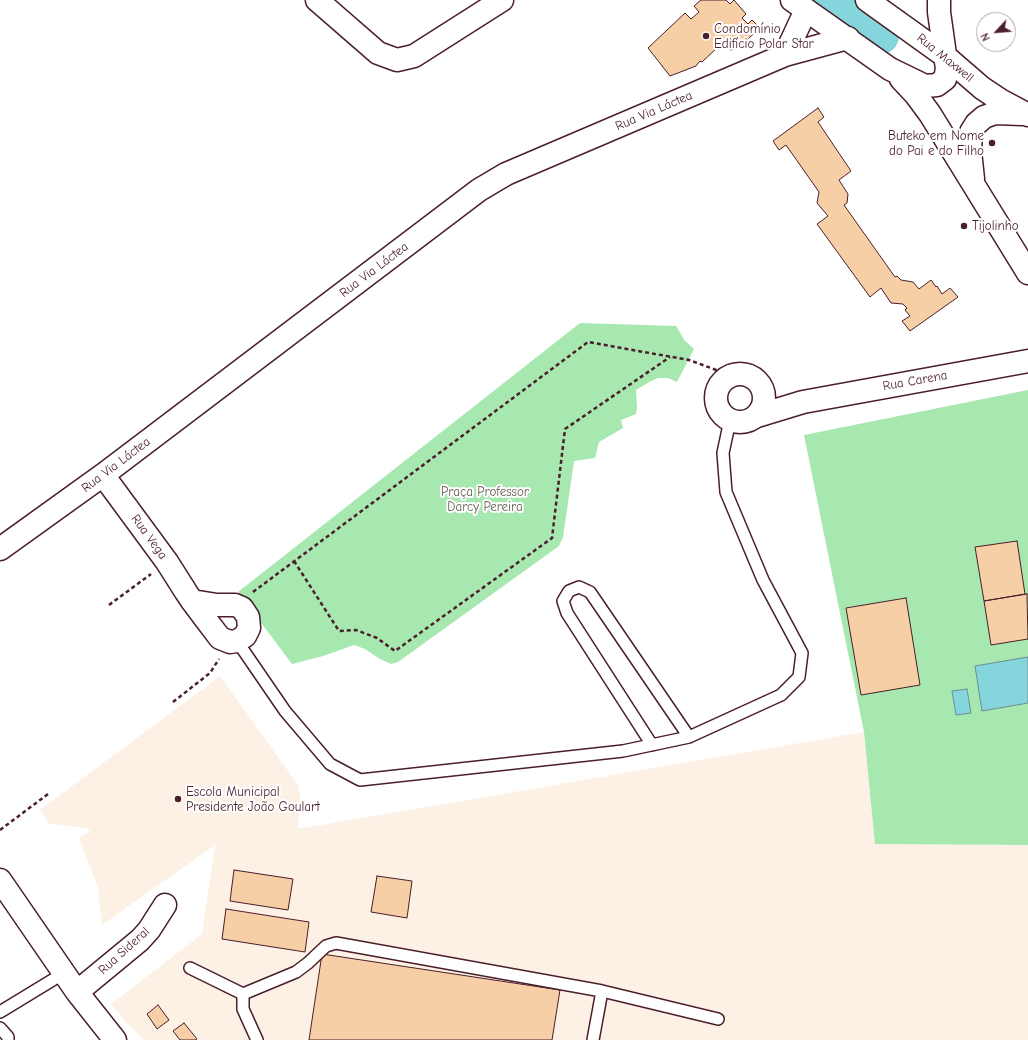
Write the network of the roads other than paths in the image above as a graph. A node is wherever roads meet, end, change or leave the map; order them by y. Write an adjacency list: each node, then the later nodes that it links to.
1 (317, 0): 2 (street)
2 (502, 0)
3 (866, 0): 8 (street, Rua Maxwell)
4 (939, 0): 8 (street)
5 (799, 5): 6 (street); 7 (street)
6 (848, 38): 7 (street, Rua Via Láctea); 9 (street)
7 (785, 55): 18 (street, Rua Via Láctea)
8 (945, 56): 9 (street); 10 (street, Rua Maxwell)
9 (890, 69): 11 (street)
10 (1026, 115): 11 (street)
11 (973, 184): 12 (street)
12 (1028, 273)
13 (1028, 361): 15 (street, Rua Carena)
14 (762, 388): 15 (street, Rua Carena); 16 (street); 17 (street)
15 (803, 402): 16 (street, Rua Carena)
16 (757, 416): 17 (street)
17 (730, 420): 22 (lane)
18 (103, 475): 19 (street, Rua Via Láctea); 20 (street, Rua Vega)
19 (0, 549)
20 (192, 601): 21 (street, Rua Vega); 21 (street)
21 (234, 641): 23 (lane)
22 (689, 737): 23 (lane); 23 (lane)
23 (652, 745)
24 (0, 880): 27 (street)
25 (165, 905): 29 (street, Rua Sideral)
26 (190, 968): 30 (lane)
27 (64, 973): 29 (street); 31 (lane)
28 (602, 991): 30 (lane); 32 (lane); 37 (lane)
29 (77, 992): 34 (street)
30 (243, 994): 36 (lane)
31 (0, 1012)
32 (718, 1018)
33 (0, 1028): 35 (lane)
34 (106, 1037)
35 (8, 1040)
36 (257, 1040)
37 (593, 1040)

